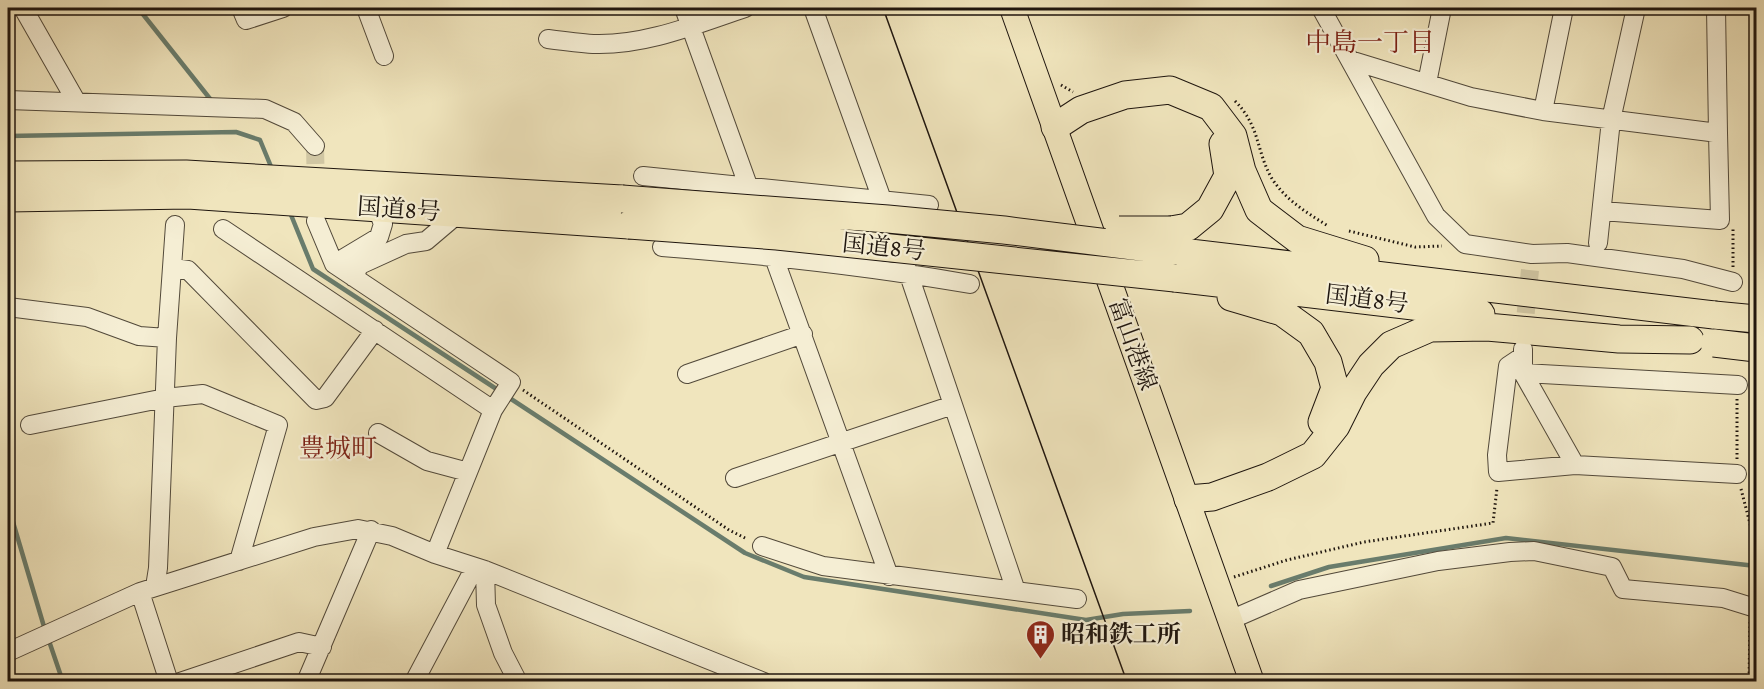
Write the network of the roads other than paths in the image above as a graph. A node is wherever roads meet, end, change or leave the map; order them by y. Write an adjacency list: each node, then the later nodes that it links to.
1 (22, 8): 20 (street)
2 (241, 8): 3 (street)
3 (283, 8)
4 (366, 8): 16 (street)
5 (684, 8): 14 (street)
6 (745, 8): 14 (street)
7 (813, 8): 30 (street)
8 (1012, 8): 23 (main road, 富山港線)
9 (1321, 8): 17 (street)
10 (1442, 8): 18 (street)
11 (1564, 8): 21 (street)
12 (1636, 8): 22 (street)
13 (1716, 8): 24 (street)
14 (692, 26): 15 (street); 28 (street)
15 (548, 39)
16 (384, 56)
17 (1350, 60): 18 (street); 47 (street)
18 (1427, 84): 21 (street)
19 (8, 100): 20 (street)
20 (76, 101): 25 (street)
21 (1543, 111): 22 (street)
22 (1611, 120): 24 (street); 33 (street)
23 (1055, 127): 38 (highway); 49 (highway); 70 (main road, 富山港線)
24 (1718, 133): 33 (street)
25 (315, 146)
26 (8, 175): 38 (highway, 国道8号, bridge)
27 (643, 176): 28 (street)
28 (750, 187): 30 (street); 41 (street)
29 (8, 198): 32 (highway, 国道8号)
30 (883, 200): 31 (street); 44 (street)
31 (929, 205)
32 (377, 207): 34 (highway, 国道8号); 42 (street)
33 (1602, 210): 39 (street)
34 (459, 213): 45 (street); 46 (highway, 国道8号, bridge)
35 (316, 221): 42 (street)
36 (175, 225): 43 (street)
37 (223, 228): 52 (street)
38 (1172, 240): 49 (highway, 国道8号)
39 (1598, 243)
40 (663, 247): 41 (street)
41 (775, 256): 44 (street); 53 (street)
42 (334, 264): 45 (street)
43 (173, 268): 52 (street); 54 (street)
44 (909, 273): 48 (street); 61 (street)
45 (353, 277): 62 (street)
46 (1174, 282): 55 (highway, 国道8号); 70 (highway)
47 (1733, 282)
48 (970, 284)
49 (1493, 289): 51 (highway, 国道8号, bridge)
50 (8, 307): 54 (street)
51 (1756, 319)
52 (375, 330): 62 (street)
53 (803, 334): 58 (street); 65 (street)
54 (167, 338): 60 (street)
55 (1702, 342): 56 (highway, 国道8号, bridge); 70 (highway)
56 (1756, 348)
57 (1523, 359): 59 (street); 66 (street); 66 (street)
58 (687, 375)
59 (1738, 385)
60 (165, 398): 63 (street); 74 (street); 77 (street)
61 (953, 405): 65 (street); 78 (street)
62 (493, 410): 67 (street)
63 (30, 425)
64 (378, 433): 67 (street)
65 (842, 443): 69 (street); 76 (street)
66 (1575, 465): 68 (street)
67 (468, 472): 73 (street)
68 (1737, 474)
69 (735, 478)
70 (1188, 499): 81 (main road, 富山港線)
71 (371, 530): 73 (street); 74 (street); 82 (street)
72 (762, 546): 76 (street)
73 (435, 554): 75 (street)
74 (239, 561): 77 (street)
75 (480, 569): 87 (street); 88 (street); 89 (street)
76 (889, 576): 78 (street)
77 (147, 590): 83 (street); 84 (street)
78 (1016, 591): 79 (street)
79 (1077, 599)
80 (1752, 604): 81 (street)
81 (1230, 620): 90 (main road, 富山港線)
82 (322, 647): 85 (street); 86 (street)
83 (8, 652)
84 (170, 681)
85 (180, 681)
86 (306, 681)
87 (414, 681)
88 (518, 681)
89 (764, 681)
90 (1252, 681)

